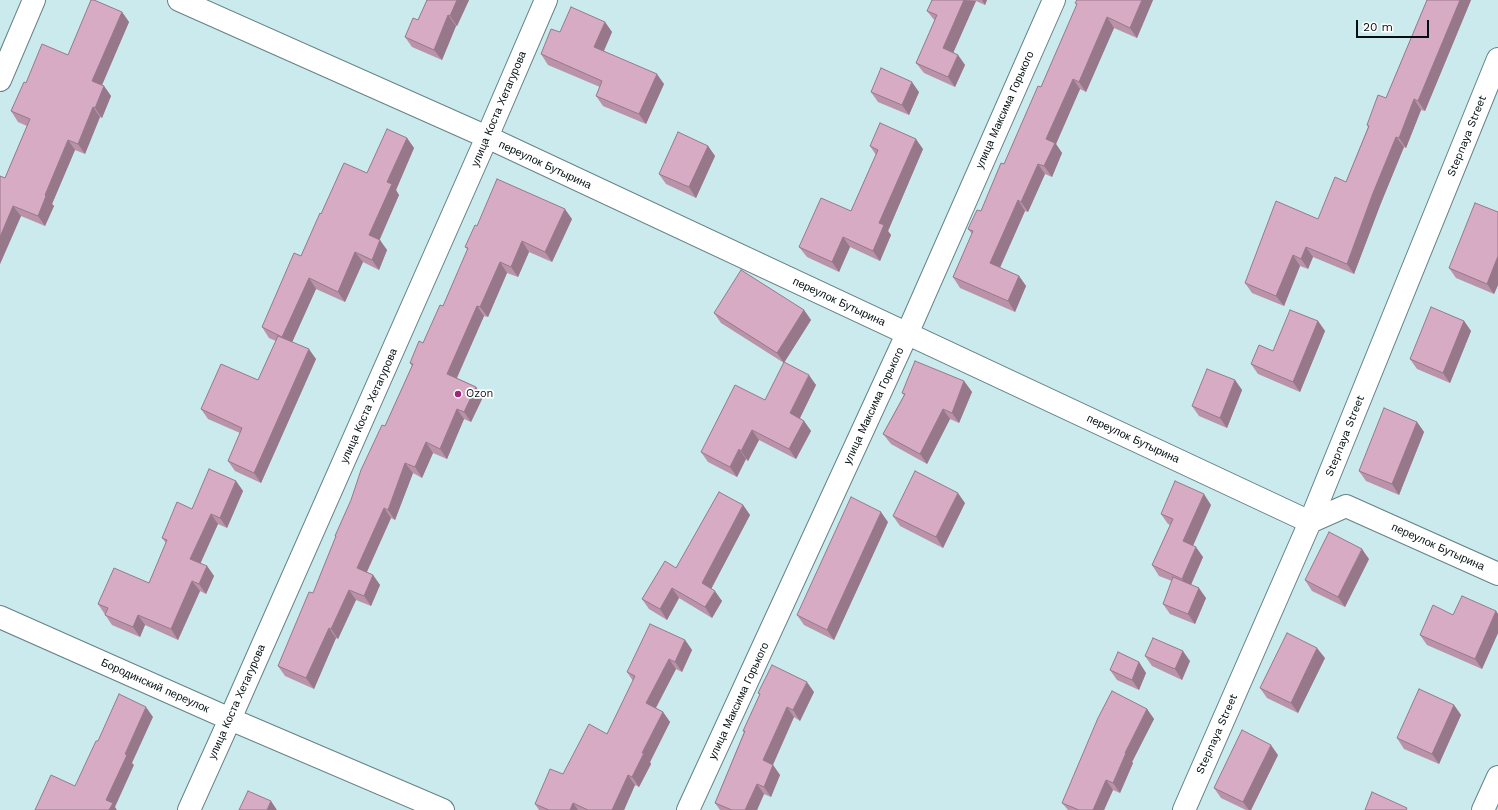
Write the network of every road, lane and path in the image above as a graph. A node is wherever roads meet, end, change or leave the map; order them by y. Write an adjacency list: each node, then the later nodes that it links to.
1 (34, 0): 6 (street)
2 (179, 0): 7 (street, переулок Бутырина)
3 (546, 0): 7 (street, улица Коста Хетагурова)
4 (1054, 0): 8 (street, улица Максима Горького)
5 (1498, 59): 9 (street, Stepnaya Street)
6 (0, 80)
7 (487, 138): 8 (street, переулок Бутырина); 12 (street, улица Коста Хетагурова)
8 (907, 334): 9 (street, переулок Бутырина); 16 (street, улица Максима Горького)
9 (1310, 522): 10 (street, переулок Бутырина); 17 (street, Stepnaya Street)
10 (1498, 574)
11 (0, 618): 12 (street, Бородинский переулок)
12 (230, 719): 14 (street, улица Коста Хетагурова); 15 (street, Бородинский переулок)
13 (1498, 777): 18 (street)
14 (189, 810)
15 (443, 810)
16 (688, 810)
17 (1184, 810)
18 (1483, 810)

